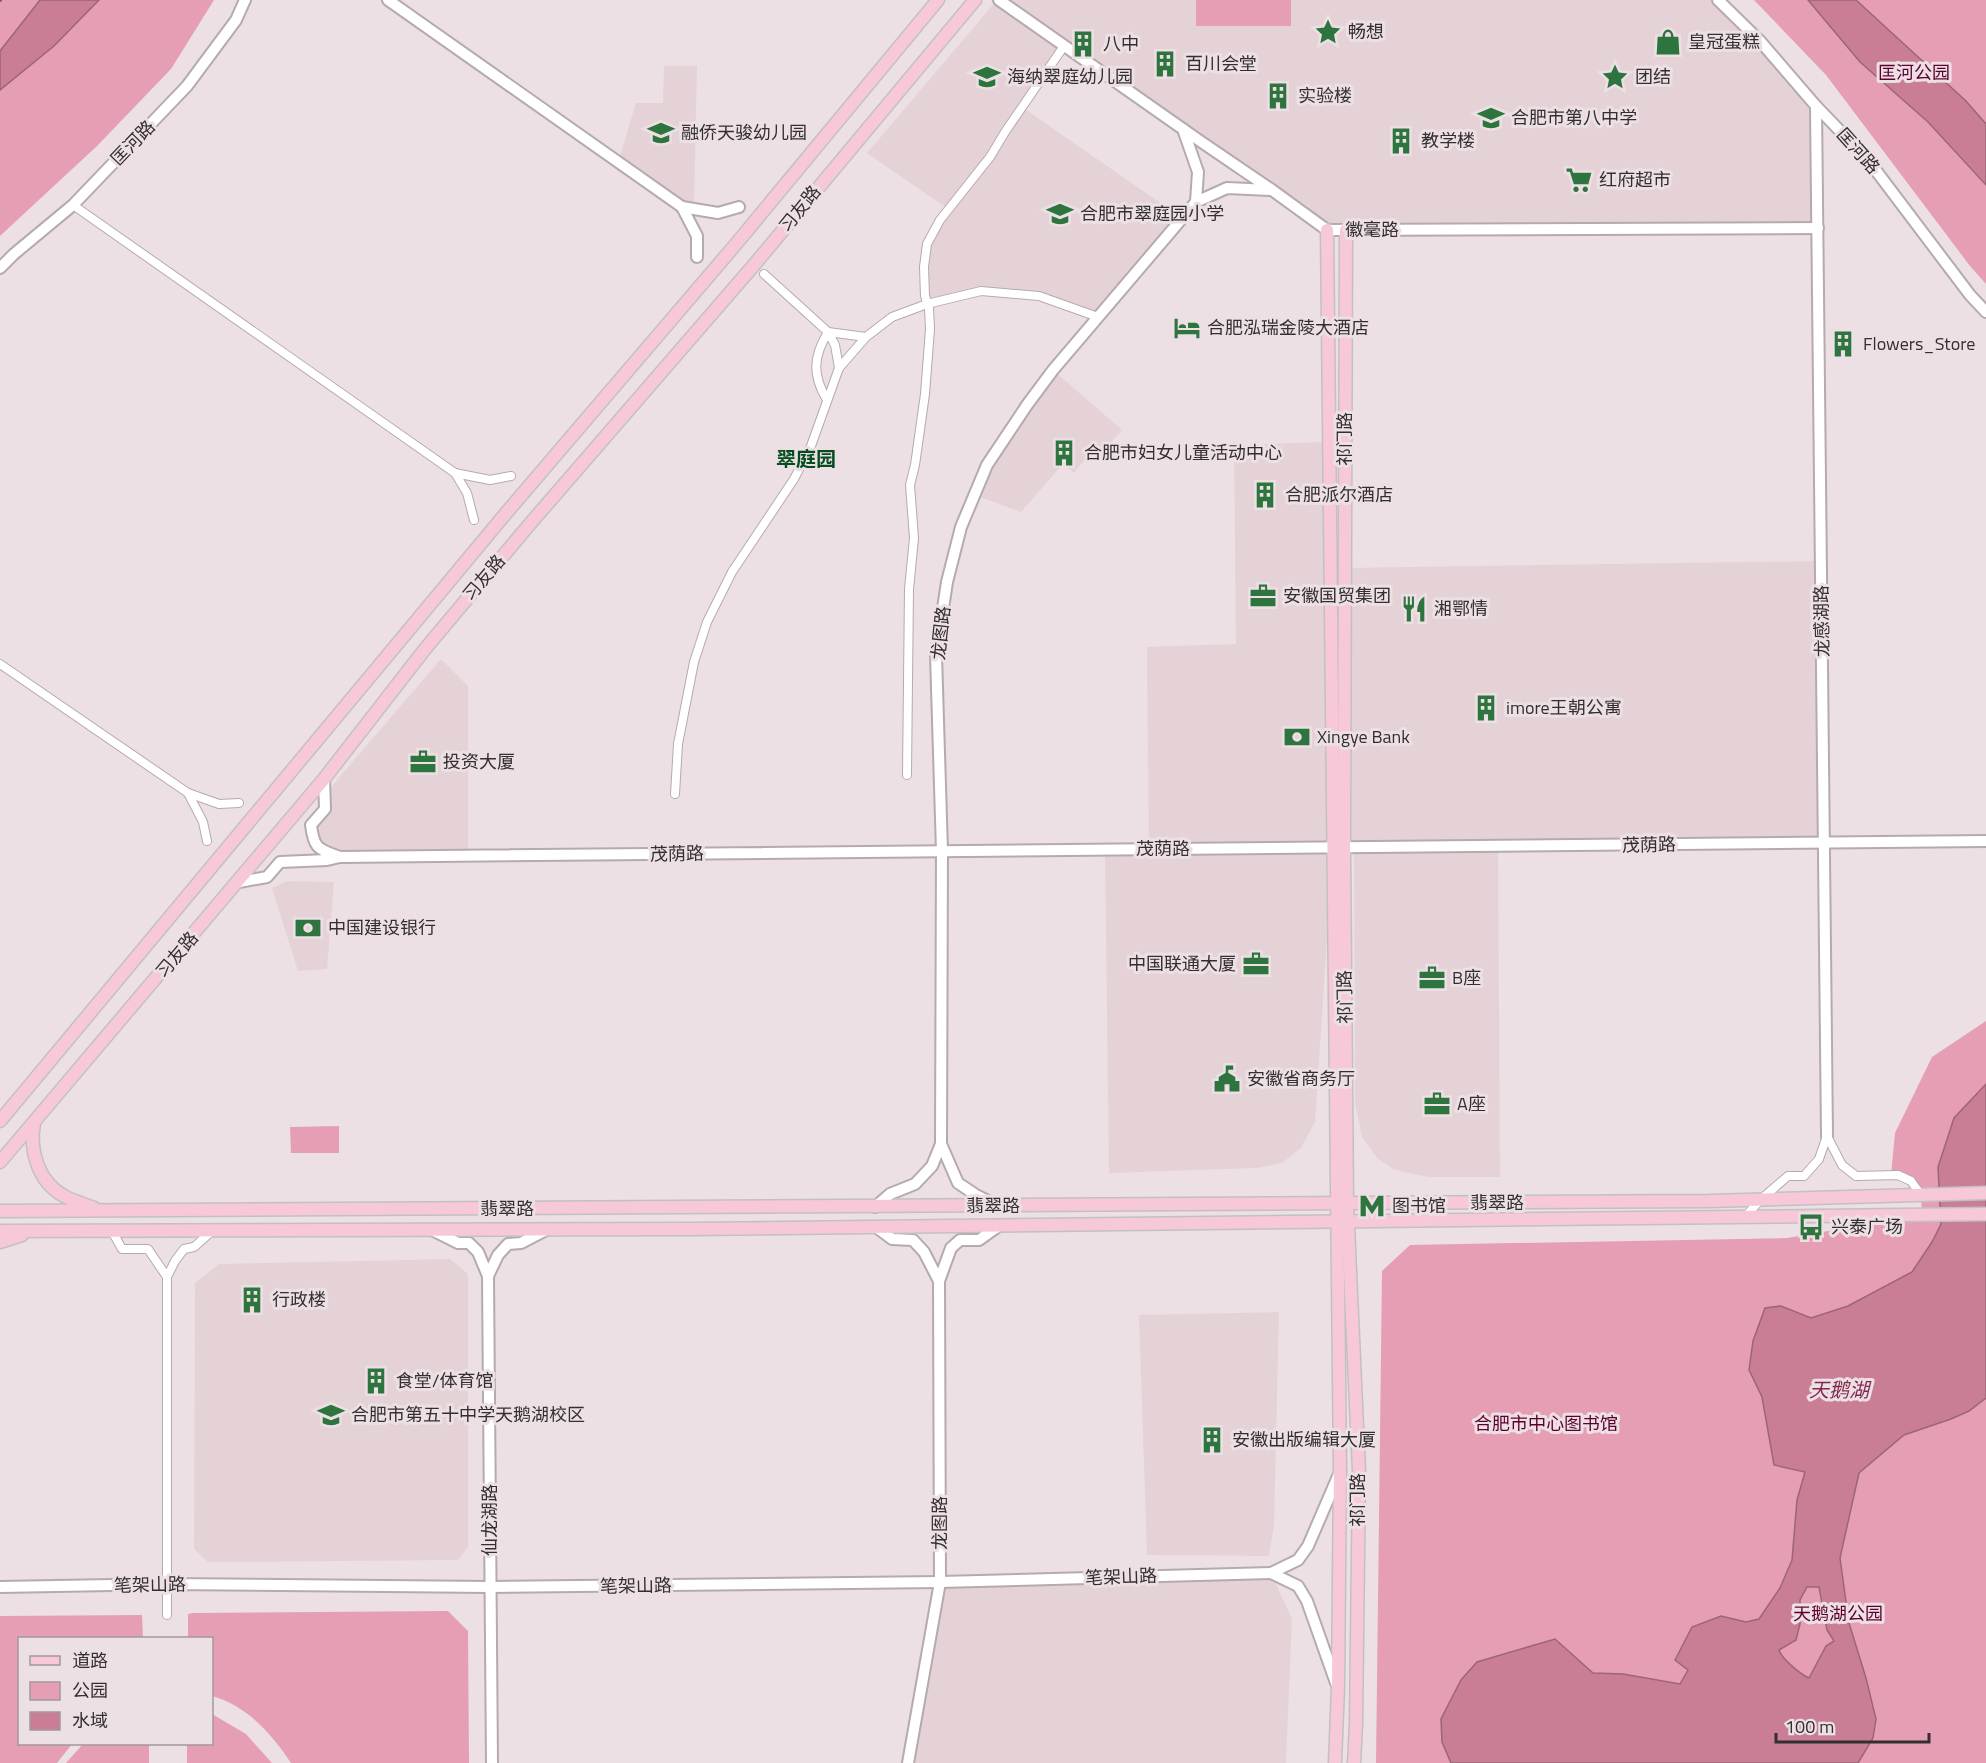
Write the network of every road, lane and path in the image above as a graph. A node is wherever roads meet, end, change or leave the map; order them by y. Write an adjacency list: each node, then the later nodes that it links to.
1 (245, 0): 12 (street, 匡河路)
2 (388, 0): 13 (street)
3 (938, 0): 44 (main road, 习友路)
4 (975, 0): 33 (main road, 习友路)
5 (999, 0): 7 (street, 徽毫路)
6 (1718, 0): 8 (street, 匡河路)
7 (1064, 46): 9 (street, 徽毫路); 21 (street)
8 (1816, 106): 15 (street, 龙感湖路); 22 (street, 匡河路)
9 (1183, 129): 10 (street, 徽毫路); 11 (street)
10 (1272, 190): 11 (street); 16 (street, 徽毫路)
11 (1196, 202): 23 (street, 龙图路)
12 (73, 205): 19 (street, 匡河路); 28 (street)
13 (682, 207): 14 (street); 18 (street)
14 (739, 207)
15 (1818, 228): 17 (street, 徽毫路); 39 (street, 龙感湖路)
16 (1327, 230): 17 (street, 徽毫路); 40 (main road, 祁门路)
17 (1346, 230): 40 (main road, 祁门路)
18 (697, 257)
19 (0, 268)
20 (764, 274): 24 (street)
21 (927, 304): 23 (street); 25 (street); 32 (street)
22 (1986, 312)
23 (1098, 317): 41 (street, 龙图路)
24 (828, 332): 25 (street); 26 (street); 27 (street)
25 (866, 337): 26 (street)
26 (839, 369): 27 (street)
27 (827, 400): 35 (street)
28 (454, 473): 29 (street); 30 (street)
29 (511, 476)
30 (474, 520)
31 (0, 664): 34 (street)
32 (907, 776)
33 (324, 779): 42 (street); 43 (main road, 习友路)
34 (188, 793): 36 (street); 37 (street)
35 (675, 794)
36 (239, 803)
37 (207, 841)
38 (1986, 841): 39 (street, 茂荫路)
39 (1824, 843): 40 (street, 茂荫路); 46 (street, 龙感湖路)
40 (1338, 848): 41 (street, 茂荫路); 52 (main road, 祁门路)
41 (942, 851): 42 (street, 茂荫路); 47 (street, 龙图路)
42 (340, 857): 43 (street, 茂荫路)
43 (238, 882): 45 (main road, 习友路)
44 (0, 1120)
45 (34, 1122): 48 (main road, 习友路); 56 (main road)
46 (1827, 1136): 50 (street); 51 (street)
47 (941, 1143): 53 (street); 54 (street)
48 (0, 1162)
49 (1986, 1193): 50 (main road, 翡翠路)
50 (1921, 1195): 51 (main road, 翡翠路)
51 (1760, 1200): 52 (main road, 翡翠路); 58 (street)
52 (1341, 1204): 53 (main road, 翡翠路); 59 (main road, 祁门路)
53 (999, 1206): 54 (main road, 翡翠路)
54 (875, 1207): 56 (main road, 翡翠路)
55 (0, 1211): 56 (main road, 翡翠路)
56 (101, 1211)
57 (1986, 1214): 58 (main road, 翡翠路)
58 (1745, 1216): 59 (main road, 翡翠路)
59 (1342, 1221): 60 (main road, 翡翠路); 72 (main road, 祁门路); 83 (main road, 祁门路)
60 (1000, 1225): 61 (main road, 翡翠路); 71 (street)
61 (876, 1227): 63 (main road, 翡翠路); 71 (street)
62 (432, 1229): 63 (main road, 翡翠路); 64 (main road, 翡翠路); 69 (street)
63 (547, 1229): 69 (street)
64 (212, 1230): 67 (main road, 翡翠路); 70 (street)
65 (0, 1231): 66 (main road, 翡翠路)
66 (33, 1231): 67 (main road, 翡翠路); 68 (main road)
67 (112, 1231): 70 (street)
68 (0, 1242)
69 (488, 1276): 77 (street, 仙龙湖路)
70 (167, 1277): 75 (street)
71 (939, 1281): 74 (street, 龙图路)
72 (1340, 1471): 73 (street); 79 (main road, 祁门路)
73 (1271, 1573): 74 (street, 笔架山路); 79 (street)
74 (940, 1582): 77 (street, 笔架山路); 81 (street, 龙图路)
75 (168, 1584): 76 (street, 笔架山路); 77 (street, 笔架山路); 78 (street)
76 (0, 1587)
77 (490, 1587): 80 (street, 仙龙湖路)
78 (167, 1615)
79 (1338, 1687): 82 (main road, 祁门路)
80 (492, 1763)
81 (908, 1763)
82 (1335, 1763)
83 (1354, 1763)

